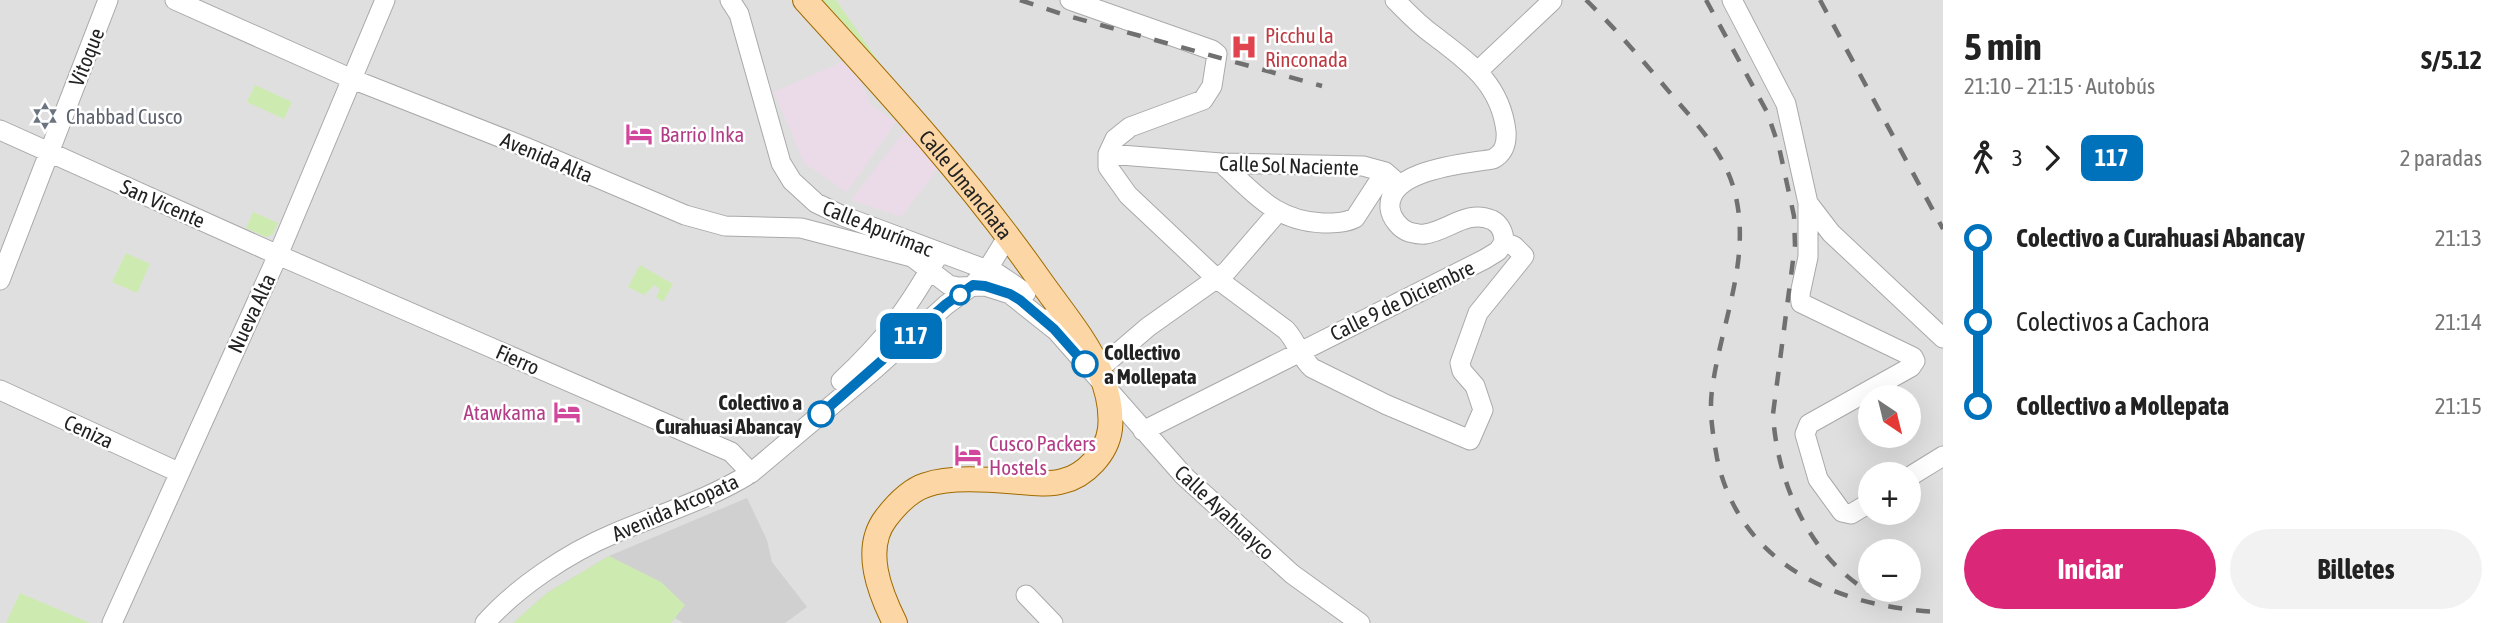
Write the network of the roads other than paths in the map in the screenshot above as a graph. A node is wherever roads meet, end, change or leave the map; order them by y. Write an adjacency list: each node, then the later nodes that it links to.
1 (108, 0): 13 (street, Vitoque)
2 (176, 0): 11 (street, Avenida Alta)
3 (385, 0): 11 (street, Nueva Alta)
4 (730, 0): 17 (street, Calle Apurímac)
5 (805, 0): 21 (main road, Calle Umanchata)
6 (1070, 0): 14 (street)
7 (1395, 0): 10 (street)
8 (1732, 0): 18 (street)
9 (1552, 1): 10 (street)
10 (1478, 71): 16 (street)
11 (352, 79): 20 (street, Avenida Alta); 24 (street, Nueva Alta)
12 (0, 130): 13 (street, San Vicente)
13 (48, 152): 23 (street, Vitoque); 24 (street, San Vicente)
14 (1108, 155): 15 (street, Calle Sol Naciente); 27 (street)
15 (1221, 163): 16 (street, Calle Sol Naciente); 19 (street)
16 (1392, 179): 19 (street); 22 (street)
17 (808, 197): 20 (street); 25 (street, Calle Apurímac)
18 (1808, 203): 31 (street); 40 (street)
19 (1277, 213): 27 (street)
20 (801, 228): 25 (street, Avenida Alta)
21 (1008, 236): 26 (street, Avenida Arcopata); 33 (main road, Calle Umanchata)
22 (1504, 242): 32 (street, Calle 9 de Diciembre); 32 (street)
23 (5, 249): 28 (street, Vitoque)
24 (278, 255): 37 (street, Fierro); 39 (street, Nueva Alta)
25 (935, 260): 26 (street, Calle Apurímac); 29 (street, Calle Apurímac); 37 (street, Avenida Arcopata)
26 (987, 270): 29 (street, Avenida Arcopata); 30 (street, Calle Apurímac)
27 (1216, 278): 32 (street); 33 (street)
28 (0, 279)
29 (973, 285): 30 (street, Calle Apurímac); 37 (street, Avenida Arcopata)
30 (1054, 329): 33 (street, Calle Apurímac)
31 (1943, 338)
32 (1300, 351): 35 (street, Calle 9 de Diciembre)
33 (1102, 377): 35 (street, Calle Ayahuayco); 45 (main road)
34 (0, 390): 39 (street, Ceniza)
35 (1143, 431): 47 (street, Calle Ayahuayco)
36 (1943, 456): 38 (street)
37 (747, 469): 43 (street, Avenida Arcopata); 44 (street, Avenida Arcopata)
38 (1921, 470)
39 (178, 472): 42 (street, Nueva Alta)
40 (1858, 510)
41 (1026, 595): 46 (street)
42 (112, 623)
43 (470, 623)
44 (485, 623)
45 (895, 623)
46 (1053, 623)
47 (1360, 623)

